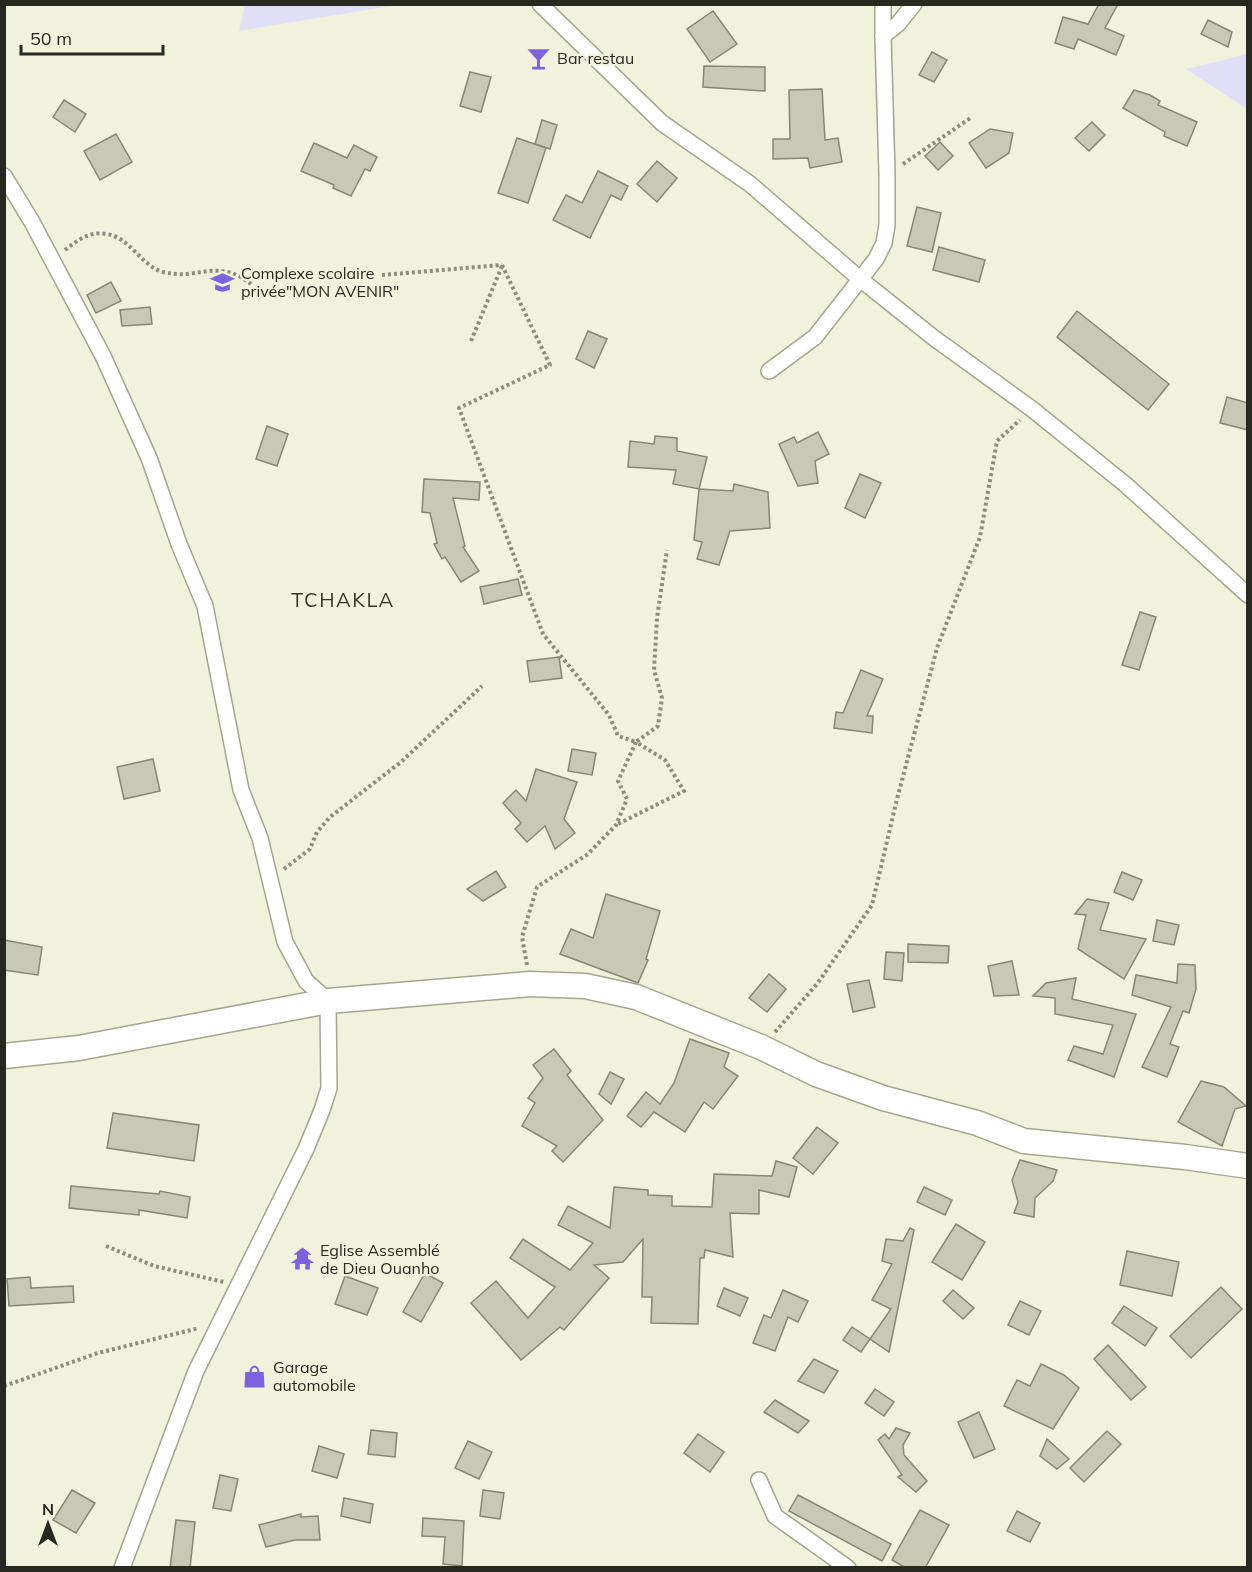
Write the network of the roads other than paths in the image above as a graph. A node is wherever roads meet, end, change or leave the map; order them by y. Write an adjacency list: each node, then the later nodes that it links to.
1 (540, 4): 6 (street)
2 (883, 4): 4 (street)
3 (914, 4): 4 (street)
4 (883, 36): 6 (street)
5 (4, 176): 9 (street)
6 (860, 279): 7 (street); 8 (street)
7 (769, 371)
8 (1248, 595)
9 (328, 1001): 10 (main road); 11 (main road); 13 (street)
10 (4, 1056)
11 (1248, 1166)
12 (759, 1480): 14 (street)
13 (122, 1568)
14 (848, 1568)

